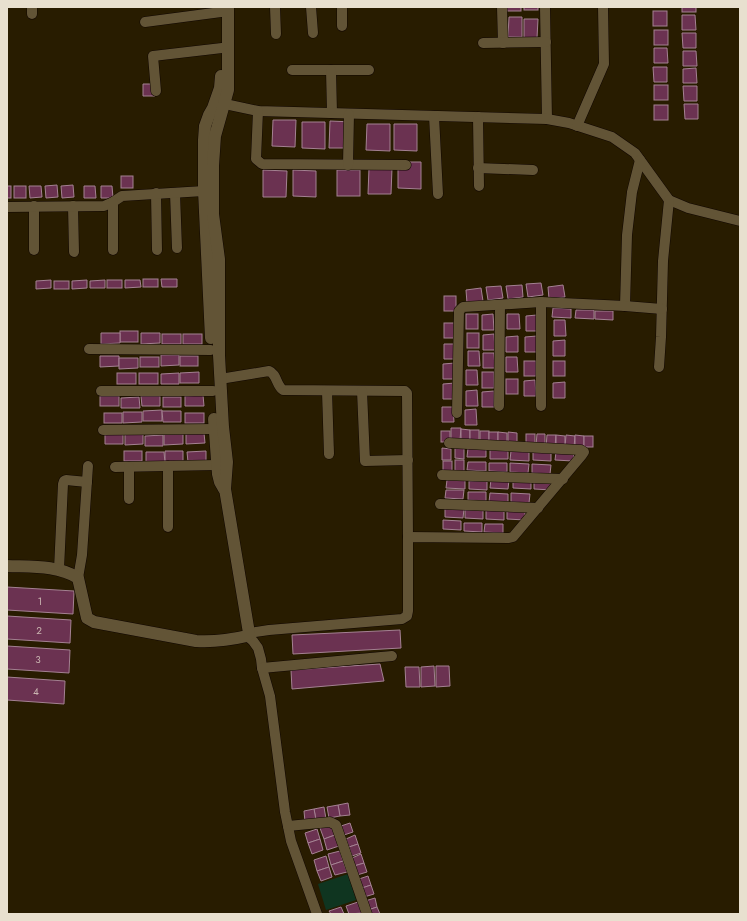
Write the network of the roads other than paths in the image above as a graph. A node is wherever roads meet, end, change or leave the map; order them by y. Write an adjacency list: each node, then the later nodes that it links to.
1 (275, 7): 11 (street)
2 (311, 7): 10 (street)
3 (342, 7): 9 (street)
4 (502, 7): 14 (street)
5 (545, 7): 12 (street)
6 (603, 7): 28 (street)
7 (223, 9): 8 (street); 15 (street); 20 (street)
8 (145, 22)
9 (342, 26)
10 (313, 33)
11 (276, 34)
12 (546, 42): 14 (street); 26 (street)
13 (483, 43): 14 (street)
14 (503, 43)
15 (222, 48): 19 (street); 20 (street)
16 (292, 70): 17 (street)
17 (332, 70): 18 (street); 22 (street)
18 (369, 70)
19 (156, 91)
20 (224, 96): 21 (street); 27 (street); 29 (street)
21 (258, 111): 22 (street); 31 (street)
22 (332, 114): 23 (street)
23 (349, 114): 24 (street); 31 (street)
24 (434, 116): 25 (street); 39 (street)
25 (478, 117): 26 (street); 33 (street)
26 (547, 119): 28 (street)
27 (220, 120): 29 (street); 58 (street)
28 (577, 126): 30 (street)
29 (205, 132): 36 (street)
30 (640, 160): 40 (street); 53 (street)
31 (348, 165): 32 (street)
32 (406, 165)
33 (478, 168): 34 (street); 35 (street)
34 (533, 170)
35 (479, 186)
36 (204, 191): 37 (street); 56 (street)
37 (175, 193): 38 (street); 46 (street)
38 (156, 194): 41 (street); 49 (street)
39 (438, 194)
40 (669, 200): 45 (street); 54 (street)
41 (113, 202): 43 (street); 48 (street)
42 (34, 206): 43 (street); 44 (street); 47 (street)
43 (73, 206): 50 (street)
44 (7, 207)
45 (740, 221)
46 (176, 248)
47 (34, 250)
48 (113, 250)
49 (157, 250)
50 (74, 252)
51 (541, 302): 52 (street); 53 (street); 64 (street)
52 (500, 305): 63 (street); 65 (street)
53 (625, 306): 54 (street)
54 (662, 309): 57 (street)
55 (89, 349): 56 (street)
56 (211, 350): 60 (street)
57 (659, 367)
58 (220, 379): 61 (street); 79 (street)
59 (102, 391): 60 (street)
60 (213, 391): 66 (street)
61 (327, 391): 62 (street); 69 (street)
62 (362, 391): 70 (street); 70 (street)
63 (499, 406)
64 (541, 406)
65 (457, 413)
66 (215, 429): 67 (street); 71 (street)
67 (103, 430)
68 (449, 443): 77 (street)
69 (329, 454)
70 (408, 460): 84 (street)
71 (217, 465): 73 (street); 79 (street)
72 (88, 466): 78 (street)
73 (168, 466): 75 (street); 83 (street)
74 (115, 467): 75 (street)
75 (129, 467): 80 (street)
76 (442, 475): 77 (street)
77 (563, 478): 82 (street)
78 (87, 482): 86 (street); 87 (street)
79 (225, 489): 88 (street)
80 (128, 500)
81 (440, 504): 82 (street)
82 (538, 508): 84 (street)
83 (168, 527)
84 (408, 538): 88 (street)
85 (7, 566): 86 (street)
86 (59, 569): 87 (street)
87 (78, 578): 88 (street)
88 (248, 635): 90 (street)
89 (392, 656): 90 (street)
90 (262, 668): 91 (street)
91 (288, 826): 92 (street); 93 (street)
92 (317, 914)
93 (367, 914)

